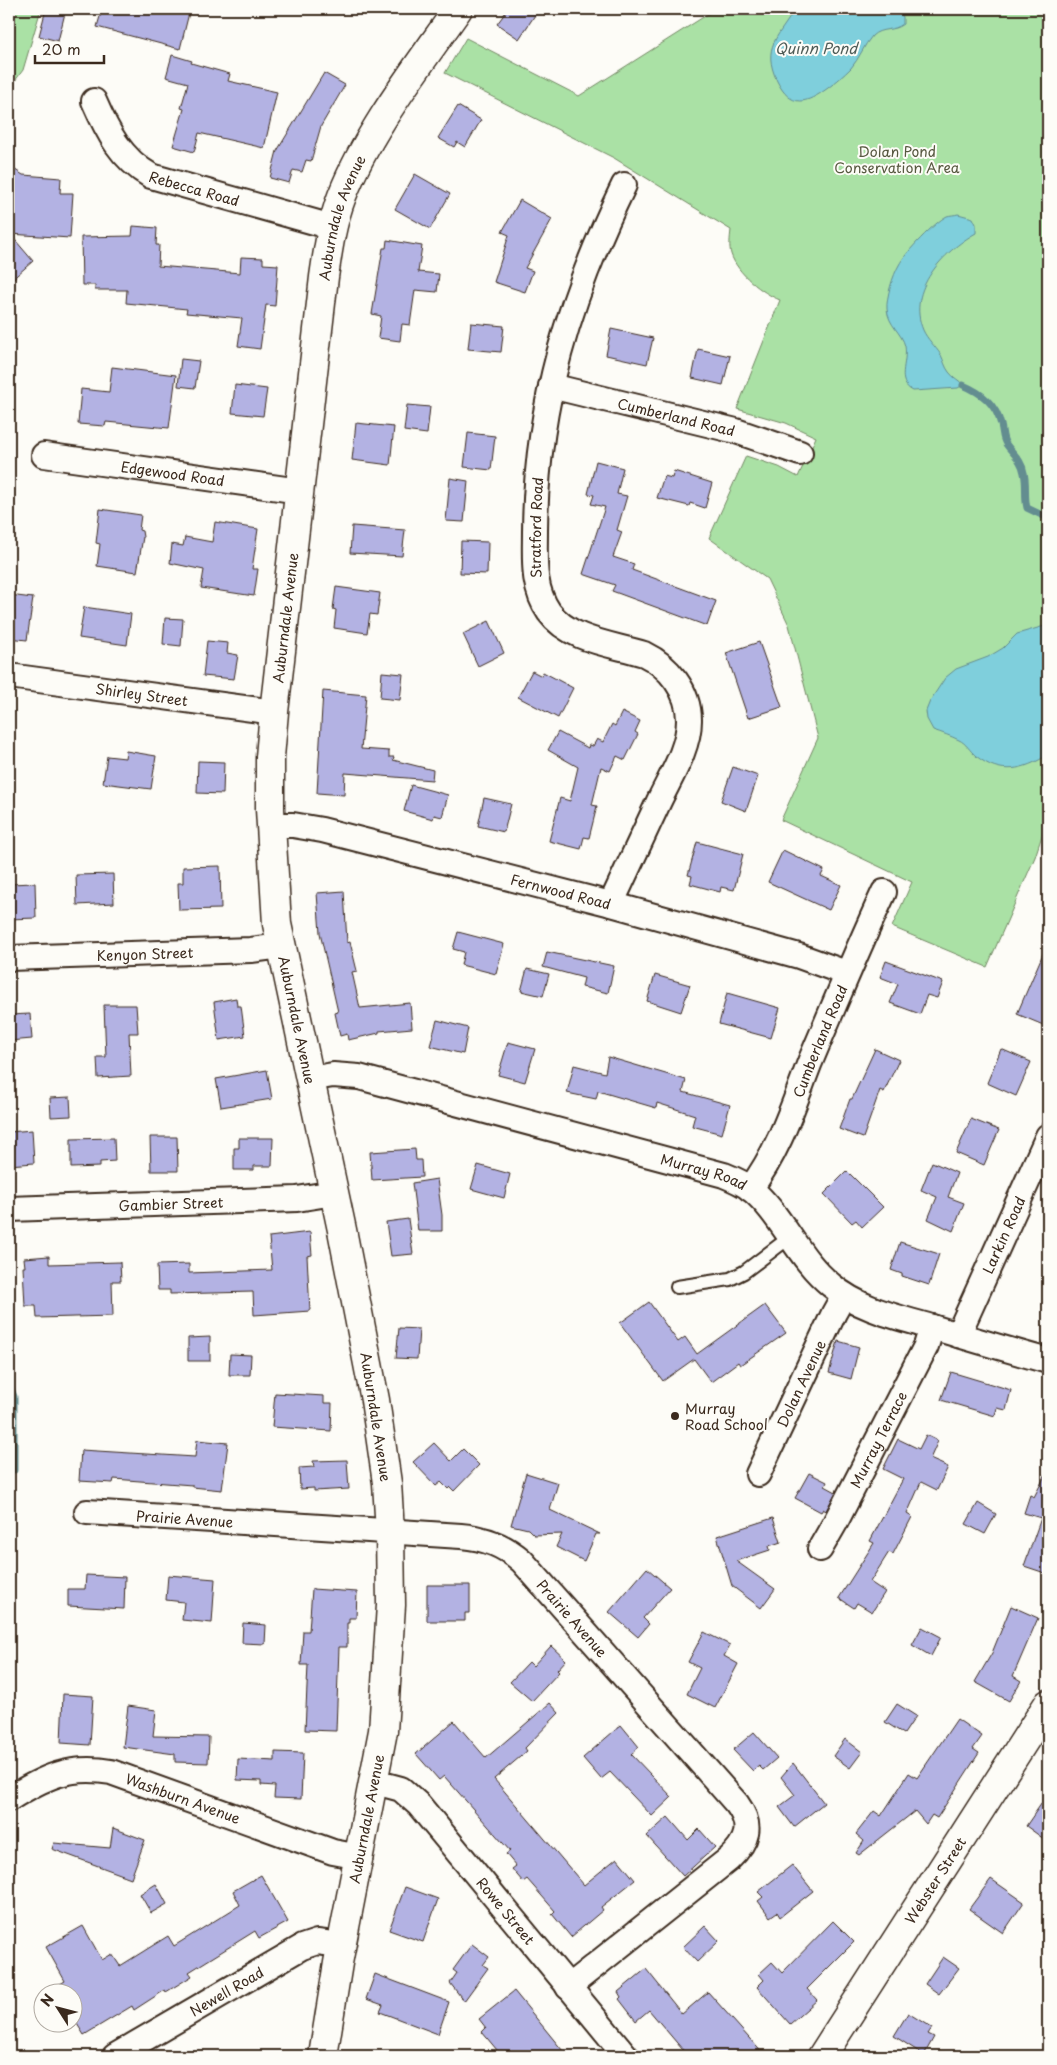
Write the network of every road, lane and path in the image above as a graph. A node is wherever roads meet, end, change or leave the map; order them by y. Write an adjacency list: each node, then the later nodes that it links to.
1 (458, 9): 4 (street, Auburndale Avenue)
2 (94, 101): 4 (street, Rebecca Road)
3 (624, 185): 5 (street, Stratford Road)
4 (332, 227): 8 (street, Auburndale Avenue)
5 (551, 386): 6 (street, Cumberland Road); 13 (street, Stratford Road)
6 (800, 453)
7 (44, 455): 8 (street, Edgewood Road)
8 (300, 491): 10 (street, Auburndale Avenue)
9 (9, 676): 10 (street, Shirley Street)
10 (274, 712): 11 (street, Auburndale Avenue)
11 (270, 825): 13 (street, Fernwood Road); 14 (street, Auburndale Avenue)
12 (884, 892): 16 (street, Cumberland Road)
13 (611, 904): 16 (street, Fernwood Road)
14 (281, 946): 15 (street, Kenyon Street); 17 (street, Auburndale Avenue)
15 (9, 958)
16 (846, 974): 19 (street, Cumberland Road)
17 (309, 1079): 19 (street, Murray Road); 20 (street, Auburndale Avenue)
18 (1048, 1136): 26 (street, Larkin Road)
19 (750, 1189): 22 (street, Murray Road)
20 (334, 1193): 21 (street, Gambier Street); 30 (street, Auburndale Avenue)
21 (9, 1209)
22 (790, 1237): 23 (lane); 24 (street, Murray Road)
23 (677, 1288)
24 (844, 1295): 25 (street, Murray Road); 28 (street, Dolan Avenue)
25 (932, 1327): 26 (street, Murray Road); 31 (street, Murray Terrace)
26 (958, 1335): 27 (street, Murray Road)
27 (1048, 1361)
28 (758, 1474)
29 (87, 1512): 30 (street, Prairie Avenue)
30 (390, 1532): 33 (street, Auburndale Avenue); 37 (street, Prairie Avenue)
31 (820, 1549)
32 (1048, 1704): 41 (street, Webster Street)
33 (375, 1782): 35 (street, Auburndale Avenue); 37 (street, Rowe Street)
34 (9, 1799): 35 (street, Washburn Avenue)
35 (360, 1857): 36 (street, Auburndale Avenue)
36 (342, 1945): 38 (street, Newell Road); 39 (street, Auburndale Avenue)
37 (568, 1987): 40 (street, Rowe Street)
38 (115, 2056)
39 (323, 2056)
40 (626, 2056)
41 (822, 2056)

